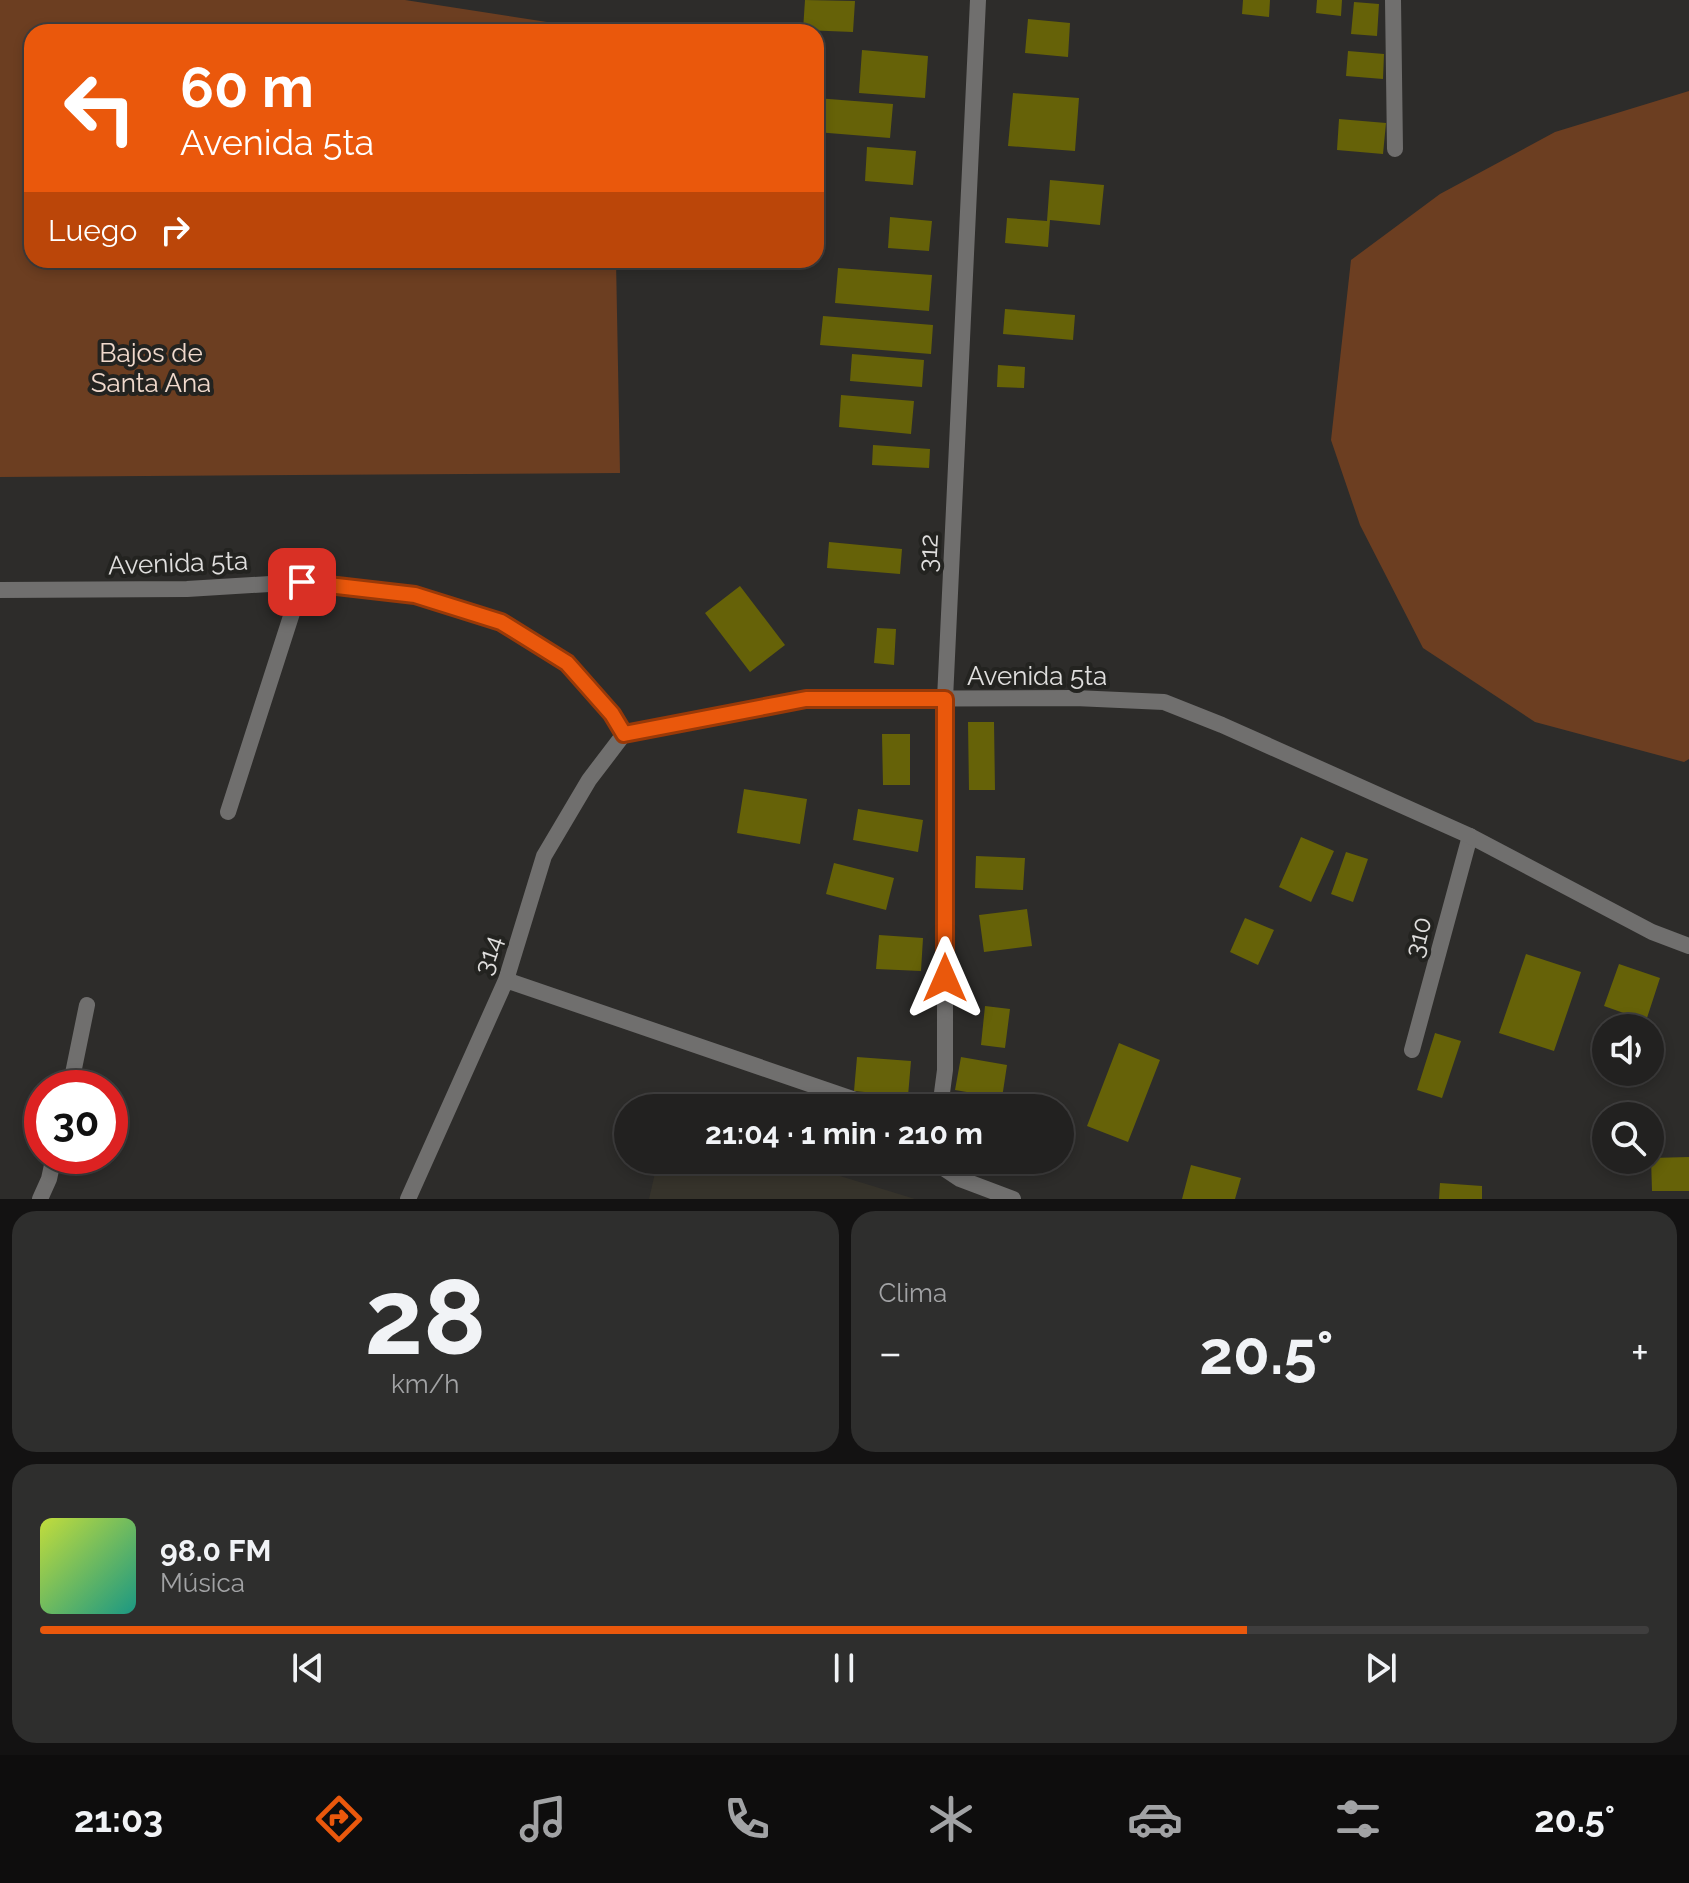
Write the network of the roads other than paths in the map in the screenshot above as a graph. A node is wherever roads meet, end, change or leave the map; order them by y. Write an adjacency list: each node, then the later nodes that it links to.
1 (978, 0): 6 (street, 312)
2 (1393, 0): 3 (street)
3 (1395, 149)
4 (302, 582): 5 (street, Avenida 5ta); 7 (street, Avenida 5ta); 8 (street)
5 (0, 590)
6 (945, 699): 7 (street, Avenida 5ta); 9 (street, Avenida 5ta); 16 (street, 312)
7 (624, 734): 11 (street, 314)
8 (228, 812)
9 (1470, 836): 10 (street, Avenida 5ta); 13 (street, 310)
10 (1689, 946)
11 (506, 980): 15 (street); 20 (street, 314)
12 (87, 1005): 14 (street)
13 (1412, 1050)
14 (74, 1070)
15 (838, 1094)
16 (942, 1094)
17 (50, 1174): 19 (street)
18 (952, 1174): 21 (street)
19 (40, 1199)
20 (408, 1199)
21 (1013, 1199)

